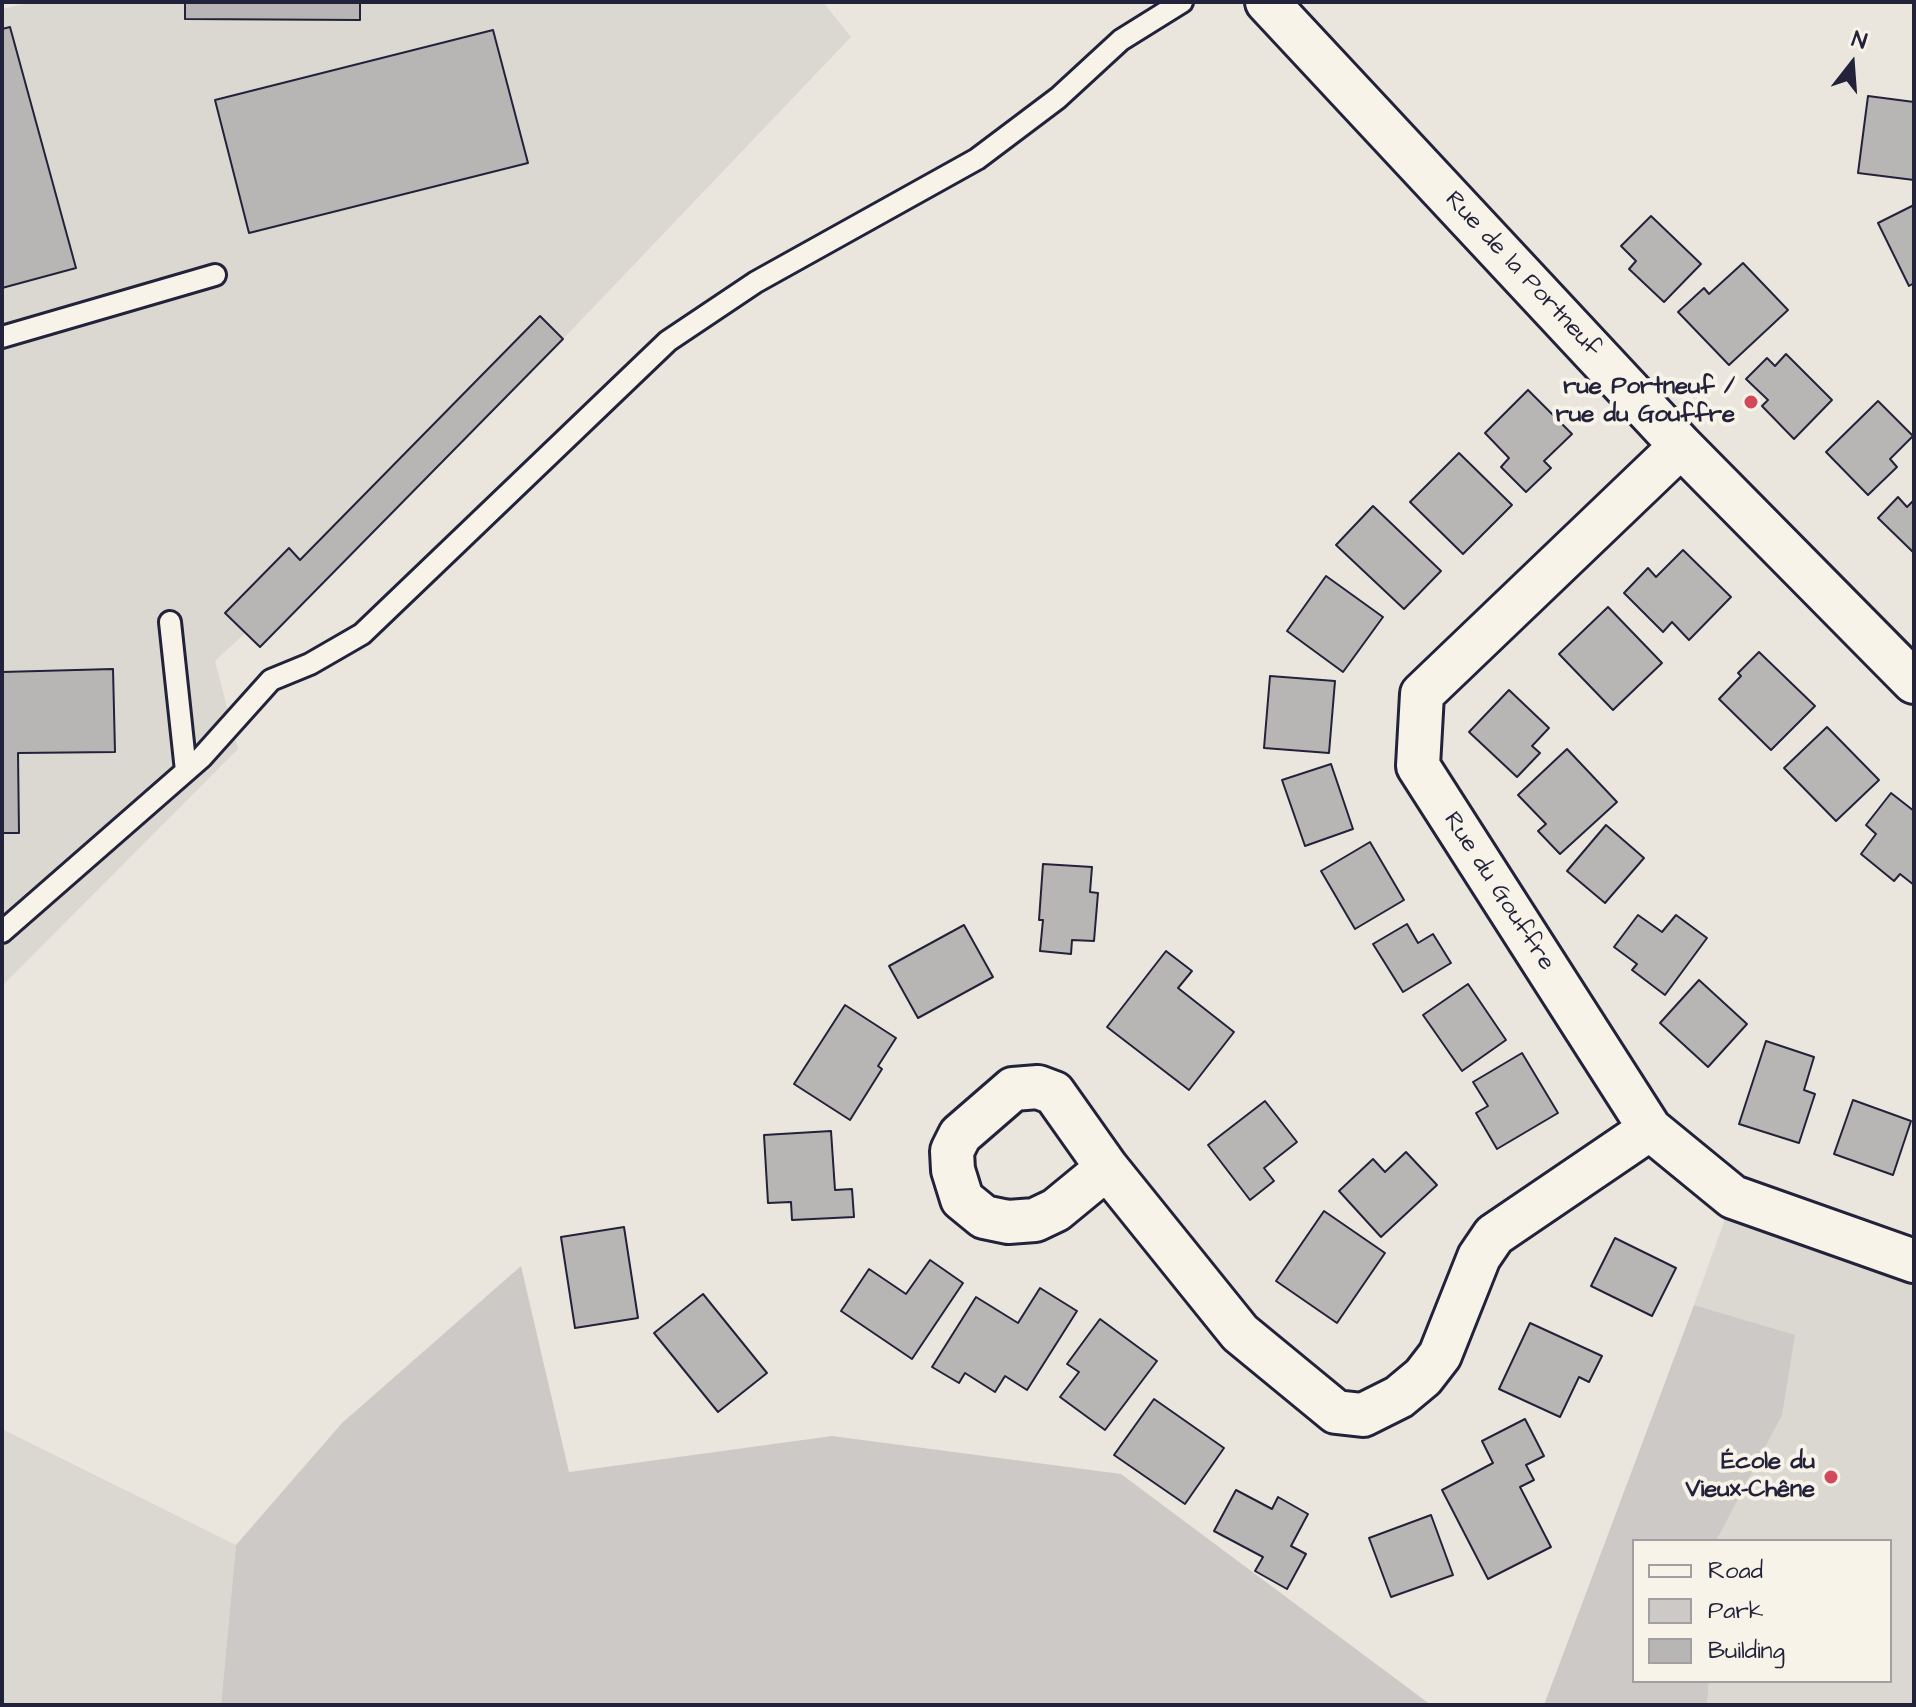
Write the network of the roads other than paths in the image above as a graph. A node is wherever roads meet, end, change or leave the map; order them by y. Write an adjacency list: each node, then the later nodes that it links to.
1 (1182, 2): 8 (lane)
2 (1267, 2): 5 (street, Rue de la Portneuf)
3 (215, 275): 4 (lane)
4 (2, 337)
5 (1681, 446): 7 (street, Rue de la Portneuf); 10 (street, Rue du Gouffre)
6 (170, 622): 8 (lane)
7 (1914, 682)
8 (186, 771): 9 (lane)
9 (2, 932)
10 (1650, 1129): 11 (street); 12 (street, Rue du Gouffre)
11 (1107, 1168)
12 (1914, 1261)

